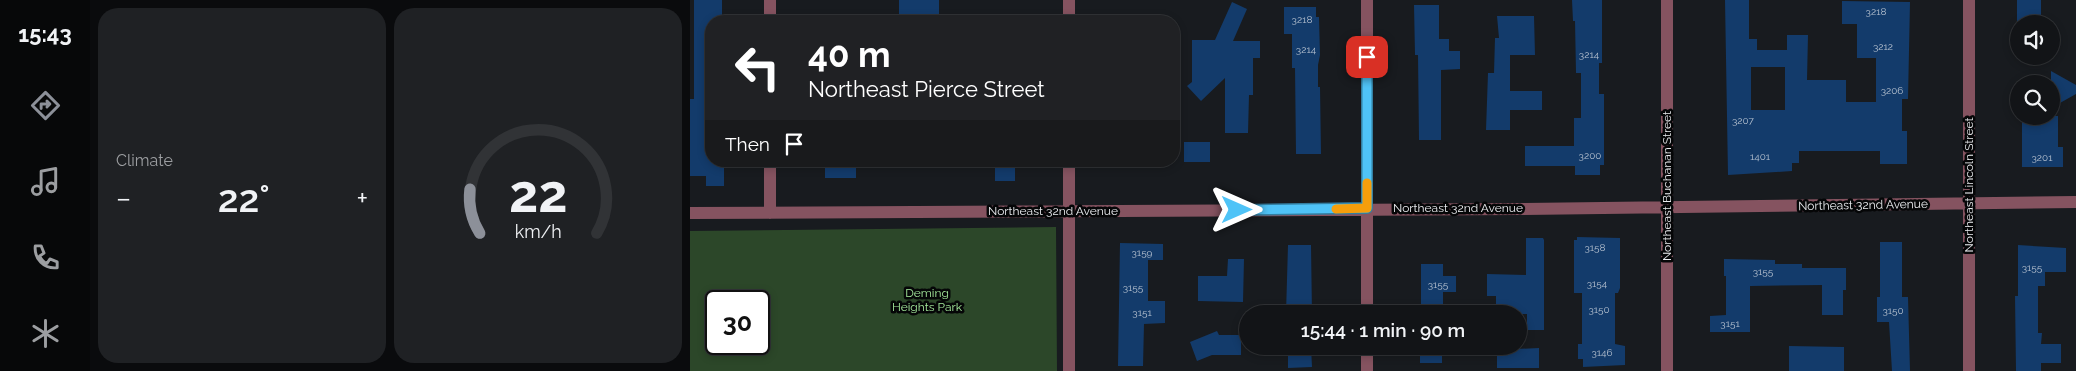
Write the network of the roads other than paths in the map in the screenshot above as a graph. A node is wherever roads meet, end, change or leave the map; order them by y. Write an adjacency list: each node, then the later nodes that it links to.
1 (770, 0): 6 (street)
2 (1069, 0): 7 (street)
3 (1367, 0): 13 (street)
4 (1667, 0): 12 (street, Northeast Buchanan Street)
5 (1969, 0): 11 (street, Northeast Lincoln Street)
6 (770, 15)
7 (1069, 15)
8 (770, 167): 15 (street)
9 (1069, 167): 14 (street)
10 (2076, 202): 11 (street, Northeast 32nd Avenue)
11 (1969, 204): 12 (street, Northeast 32nd Avenue); 22 (street, Northeast Lincoln Street)
12 (1666, 206): 13 (street, Northeast 32nd Avenue); 21 (street, Northeast Buchanan Street)
13 (1367, 208): 14 (street, Northeast 32nd Avenue); 17 (street)
14 (1069, 211): 15 (street, Northeast 32nd Avenue); 19 (street)
15 (770, 213): 16 (street, Northeast 32nd Avenue)
16 (690, 214)
17 (1367, 305)
18 (1367, 355): 20 (street)
19 (1069, 371)
20 (1367, 371)
21 (1667, 371)
22 (1969, 371)

